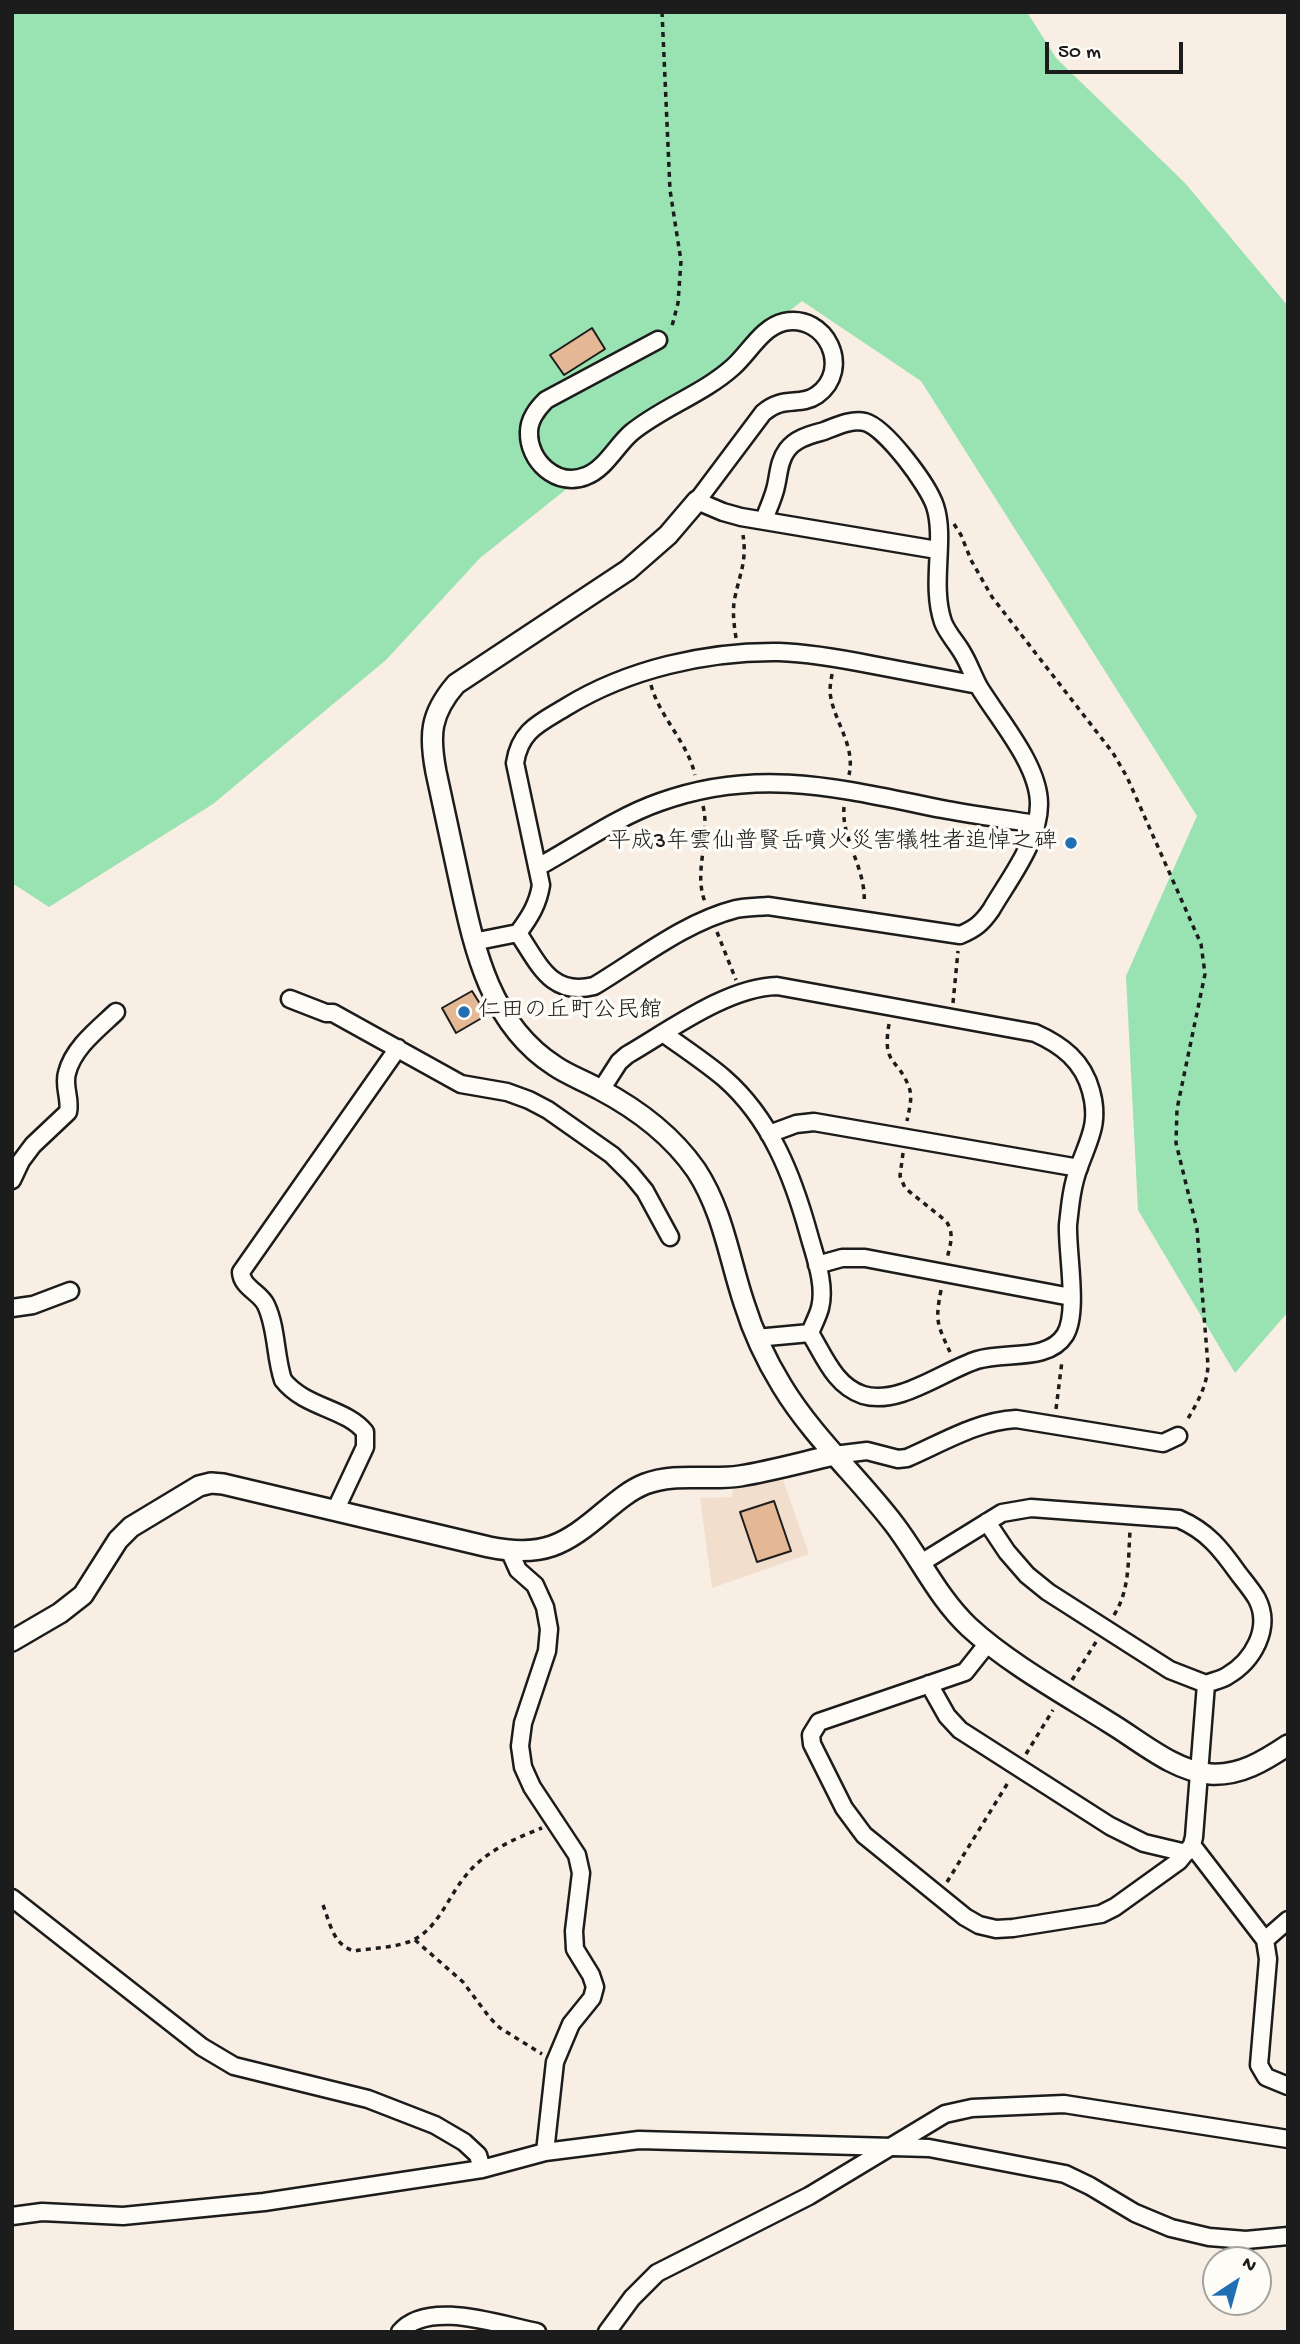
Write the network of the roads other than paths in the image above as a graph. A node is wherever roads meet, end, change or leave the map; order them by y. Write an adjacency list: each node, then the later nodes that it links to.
1 (658, 340): 2 (street)
2 (697, 501): 3 (street); 9 (street)
3 (764, 520): 4 (street); 4 (street)
4 (937, 550): 5 (street)
5 (978, 685): 6 (street); 7 (street)
6 (1036, 824): 7 (street); 8 (street)
7 (538, 867): 8 (street)
8 (518, 933): 9 (street)
9 (473, 942): 14 (street)
10 (290, 999): 13 (street)
11 (116, 1012): 17 (street)
12 (664, 1034): 14 (street); 15 (street); 16 (street)
13 (398, 1048): 18 (street); 27 (street)
14 (601, 1090): 24 (street)
15 (769, 1134): 16 (street); 19 (street)
16 (1079, 1168): 21 (street)
17 (12, 1180)
18 (670, 1237)
19 (817, 1265): 21 (street); 23 (street)
20 (70, 1291): 22 (street)
21 (1071, 1297): 23 (street)
22 (12, 1308)
23 (810, 1333): 24 (street)
24 (756, 1338): 26 (street)
25 (1178, 1436): 26 (street)
26 (834, 1455): 29 (street); 30 (street)
27 (335, 1511): 29 (street); 31 (street)
28 (987, 1522): 30 (street); 34 (street); 34 (street)
29 (510, 1552): 44 (street)
30 (921, 1563): 32 (street)
31 (12, 1641)
32 (988, 1643): 33 (street); 36 (street)
33 (929, 1684): 37 (street); 37 (street)
34 (1206, 1684): 36 (street)
35 (1288, 1745): 36 (street)
36 (1198, 1773): 37 (street)
37 (1189, 1849): 40 (street)
38 (12, 1898): 45 (street)
39 (1288, 1920): 40 (street)
40 (1265, 1940): 41 (street)
41 (1288, 2086)
42 (1288, 2139): 43 (street)
43 (893, 2146): 44 (street); 47 (street); 50 (street)
44 (545, 2152): 45 (street)
45 (482, 2169): 46 (street)
46 (12, 2216)
47 (1288, 2236)
48 (400, 2332): 49 (street)
49 (537, 2332)
50 (607, 2332)

